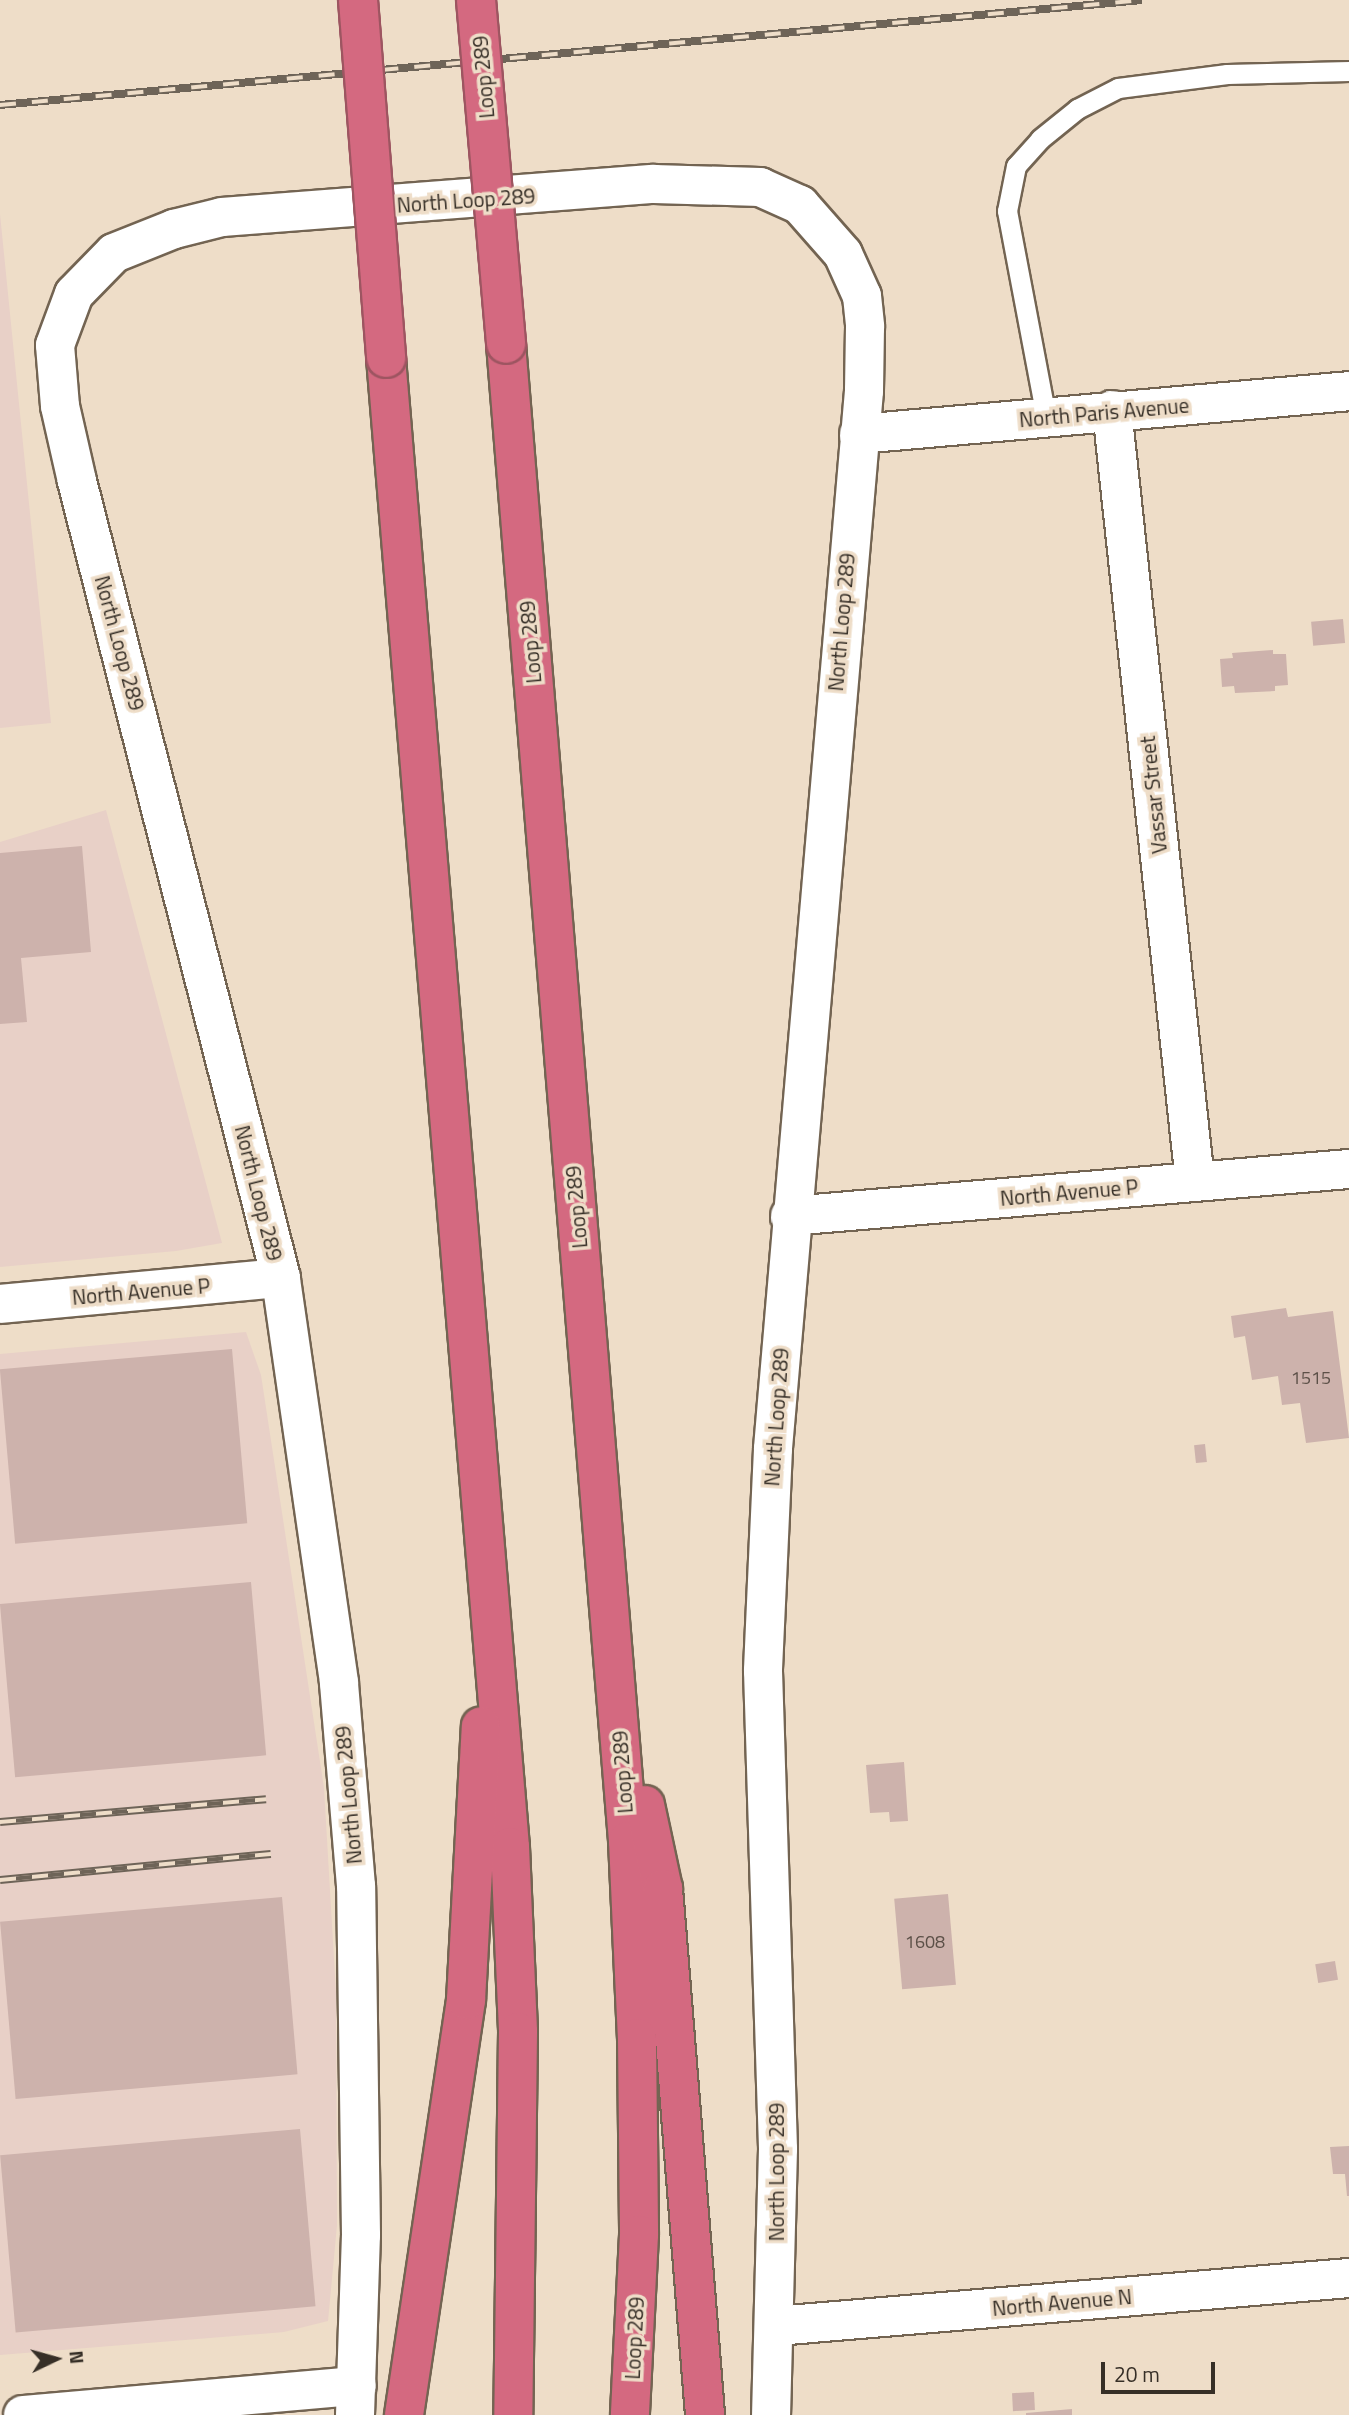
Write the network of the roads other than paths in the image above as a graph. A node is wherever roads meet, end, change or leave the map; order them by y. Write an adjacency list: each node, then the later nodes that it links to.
1 (358, 0): 13 (highway, bridge)
2 (476, 0): 14 (highway, Loop 289, bridge)
3 (1349, 71): 6 (lane)
4 (1349, 391): 5 (main road, North Paris Avenue)
5 (1112, 410): 6 (main road, North Paris Avenue); 9 (main road, Vassar Street)
6 (1046, 416): 7 (main road, North Paris Avenue)
7 (859, 434): 10 (main road, North Loop 289); 11 (main road, North Loop 289)
8 (1349, 1169): 9 (main road, North Avenue P)
9 (1195, 1181): 10 (main road, North Avenue P)
10 (790, 1216): 16 (main road, North Loop 289)
11 (281, 1278): 12 (main road, North Avenue P); 17 (main road, North Loop 289)
12 (0, 1304)
13 (491, 1609): 19 (highway); 20 (highway)
14 (613, 1654): 21 (highway, Loop 289); 22 (highway)
15 (1349, 2278): 16 (main road, North Avenue N)
16 (776, 2326): 23 (main road, North Loop 289)
17 (356, 2400): 18 (main road)
18 (23, 2415)
19 (404, 2415)
20 (513, 2415)
21 (630, 2415)
22 (705, 2415)
23 (771, 2415)

